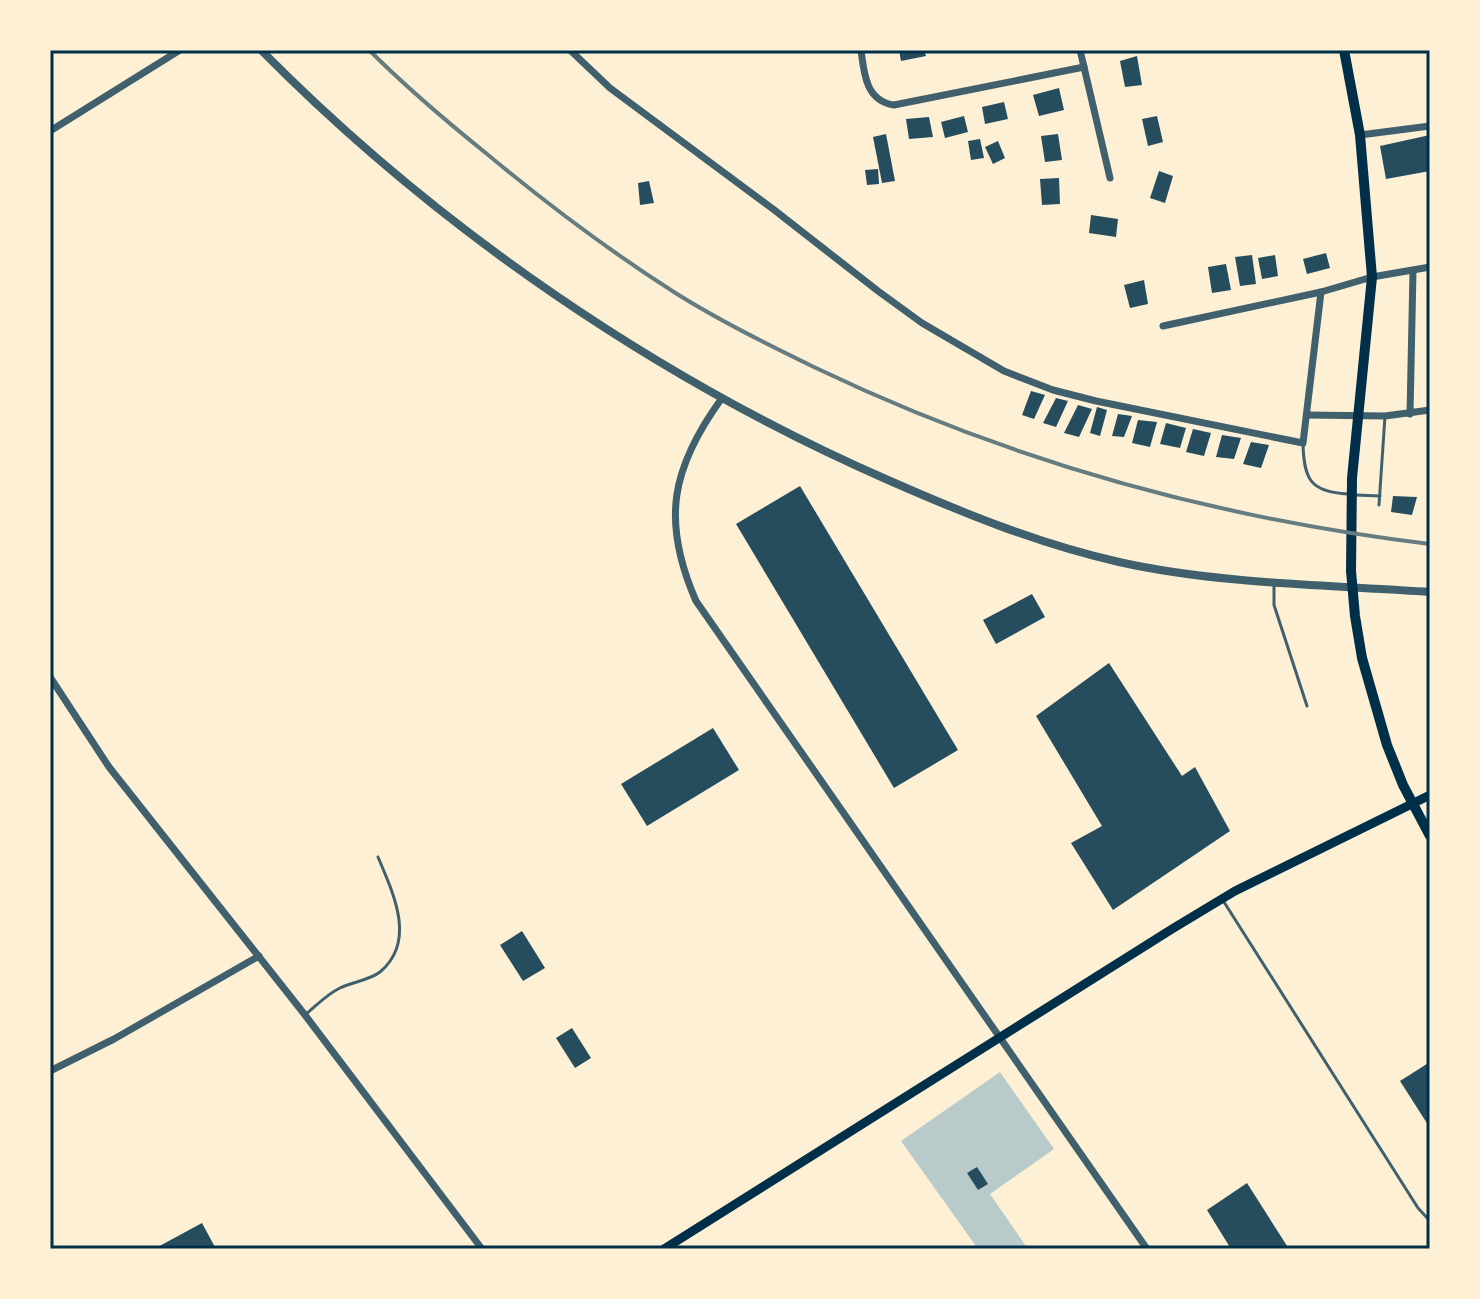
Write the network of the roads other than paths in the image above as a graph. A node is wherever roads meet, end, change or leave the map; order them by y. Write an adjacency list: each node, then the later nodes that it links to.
1 (180, 50): 9 (street)
2 (261, 50): 17 (street)
3 (570, 50): 22 (street)
4 (861, 50): 7 (street)
5 (1080, 50): 7 (street)
6 (1344, 50): 10 (main road)
7 (1084, 67): 11 (street)
8 (1430, 126): 10 (street)
9 (50, 131)
10 (1360, 135): 14 (main road)
11 (1110, 178)
12 (1430, 267): 13 (street)
13 (1413, 271): 14 (street); 19 (street)
14 (1372, 277): 15 (street); 30 (main road)
15 (1321, 292): 16 (street); 20 (street)
16 (1163, 326)
17 (722, 398): 25 (street); 35 (street)
18 (1430, 410): 19 (street)
19 (1410, 414): 21 (street)
20 (1307, 415): 21 (street); 22 (street)
21 (1385, 416): 23 (lane)
22 (1303, 443): 23 (lane)
23 (1380, 496): 24 (lane)
24 (1379, 505)
25 (1273, 581): 26 (street); 28 (lane)
26 (1430, 592)
27 (50, 677): 33 (street)
28 (1307, 706)
29 (1430, 795): 32 (main road)
30 (1430, 836)
31 (378, 857): 34 (lane)
32 (1222, 899): 35 (main road); 37 (lane)
33 (259, 956): 34 (street); 36 (street)
34 (305, 1015): 38 (street)
35 (1001, 1037): 39 (main road); 40 (street)
36 (50, 1071)
37 (1430, 1221)
38 (482, 1249)
39 (664, 1249)
40 (1147, 1249)

